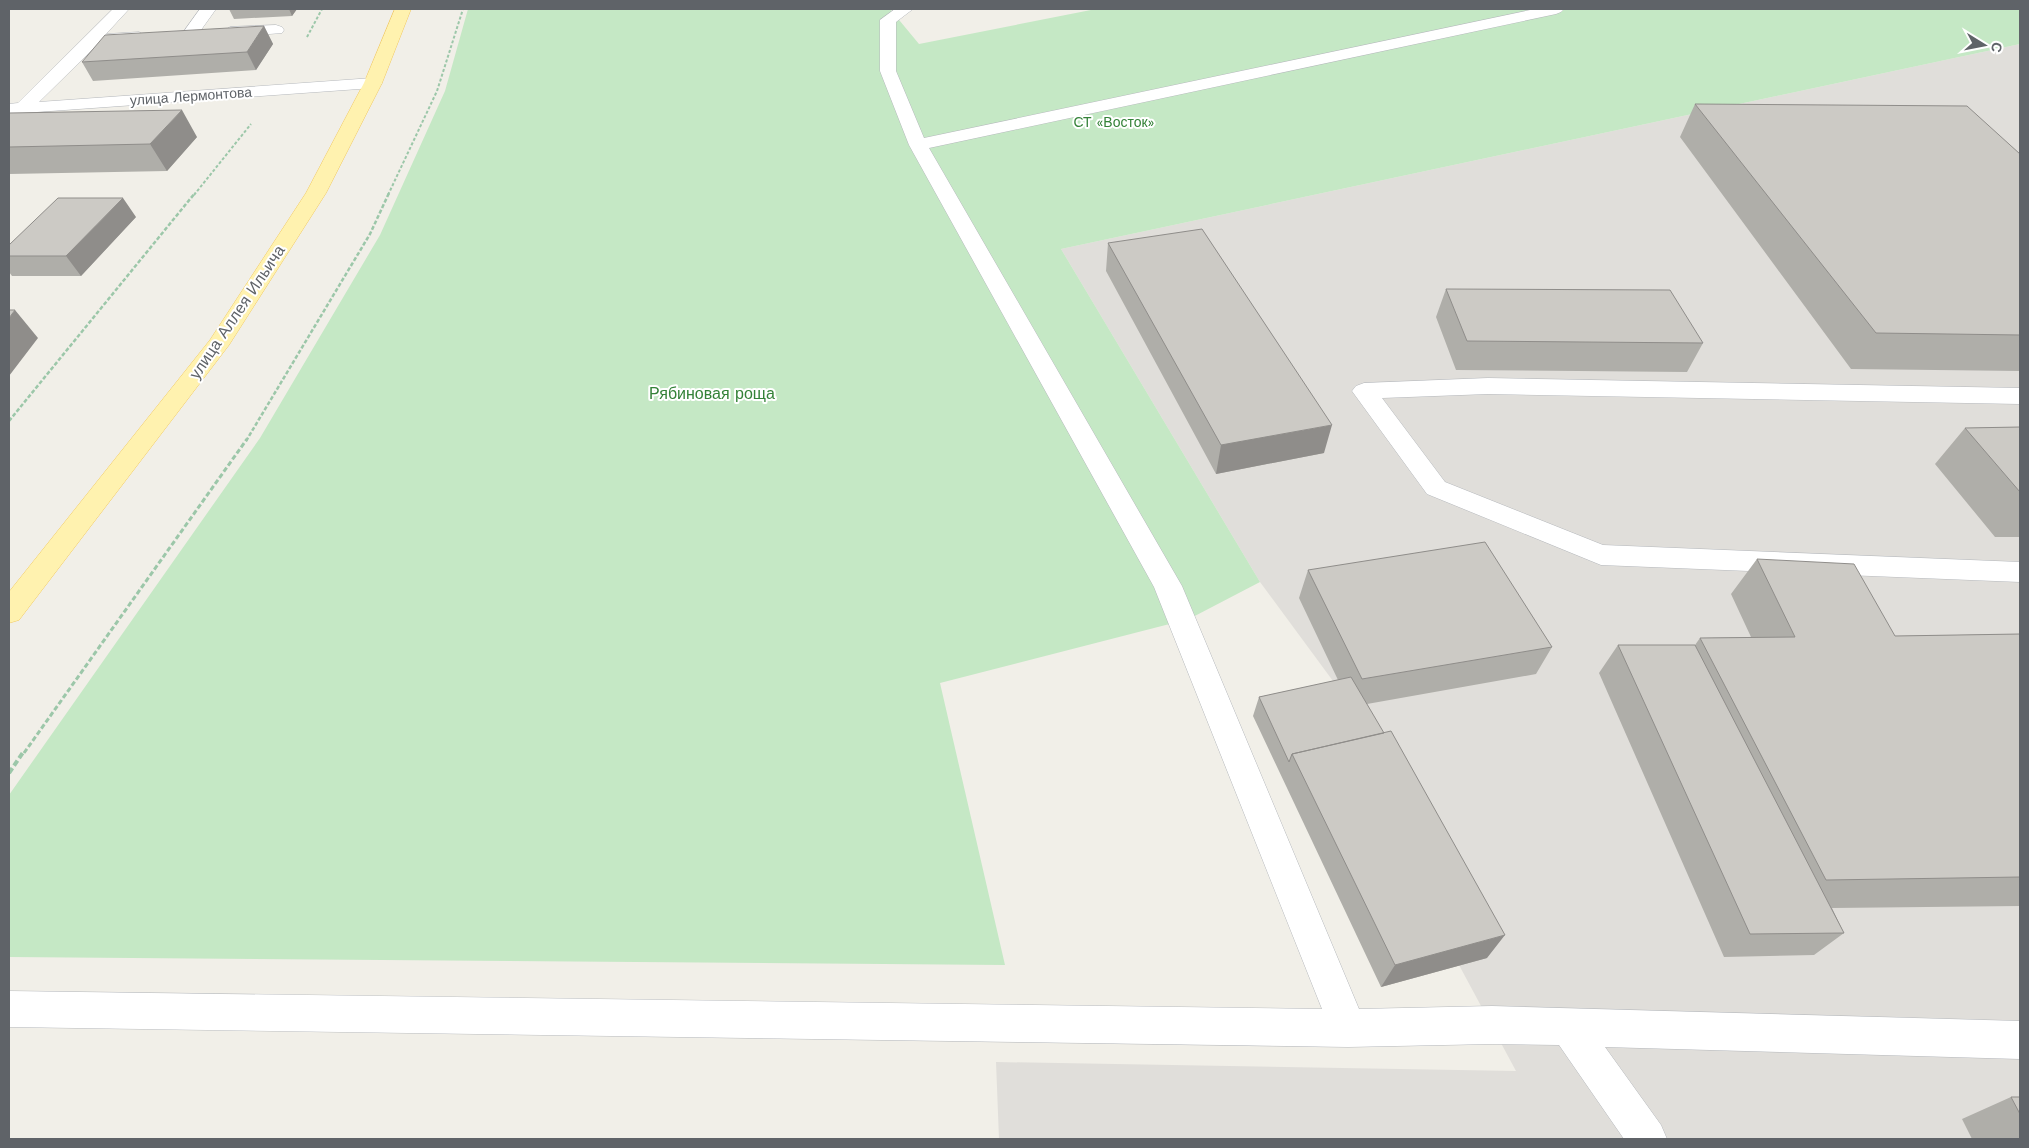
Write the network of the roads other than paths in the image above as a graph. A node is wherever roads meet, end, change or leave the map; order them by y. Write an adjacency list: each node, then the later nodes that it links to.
1 (121, 9): 10 (street)
2 (208, 9): 7 (street)
3 (403, 9): 11 (main road, улица Аллея Ильича)
4 (905, 9): 13 (street)
5 (1556, 9): 13 (street)
6 (276, 30): 7 (street)
7 (190, 34): 8 (street)
8 (170, 35)
9 (151, 36): 10 (street)
10 (92, 40): 12 (street)
11 (373, 84): 12 (street, улица Лермонтова); 16 (main road, улица Аллея Ильича)
12 (16, 108)
13 (918, 145): 19 (street)
14 (2020, 396): 15 (street)
15 (2020, 572)
16 (9, 612)
17 (9, 1010): 19 (street)
18 (1568, 1027): 19 (street); 20 (street); 21 (street)
19 (1348, 1028)
20 (2020, 1040)
21 (1647, 1139)

